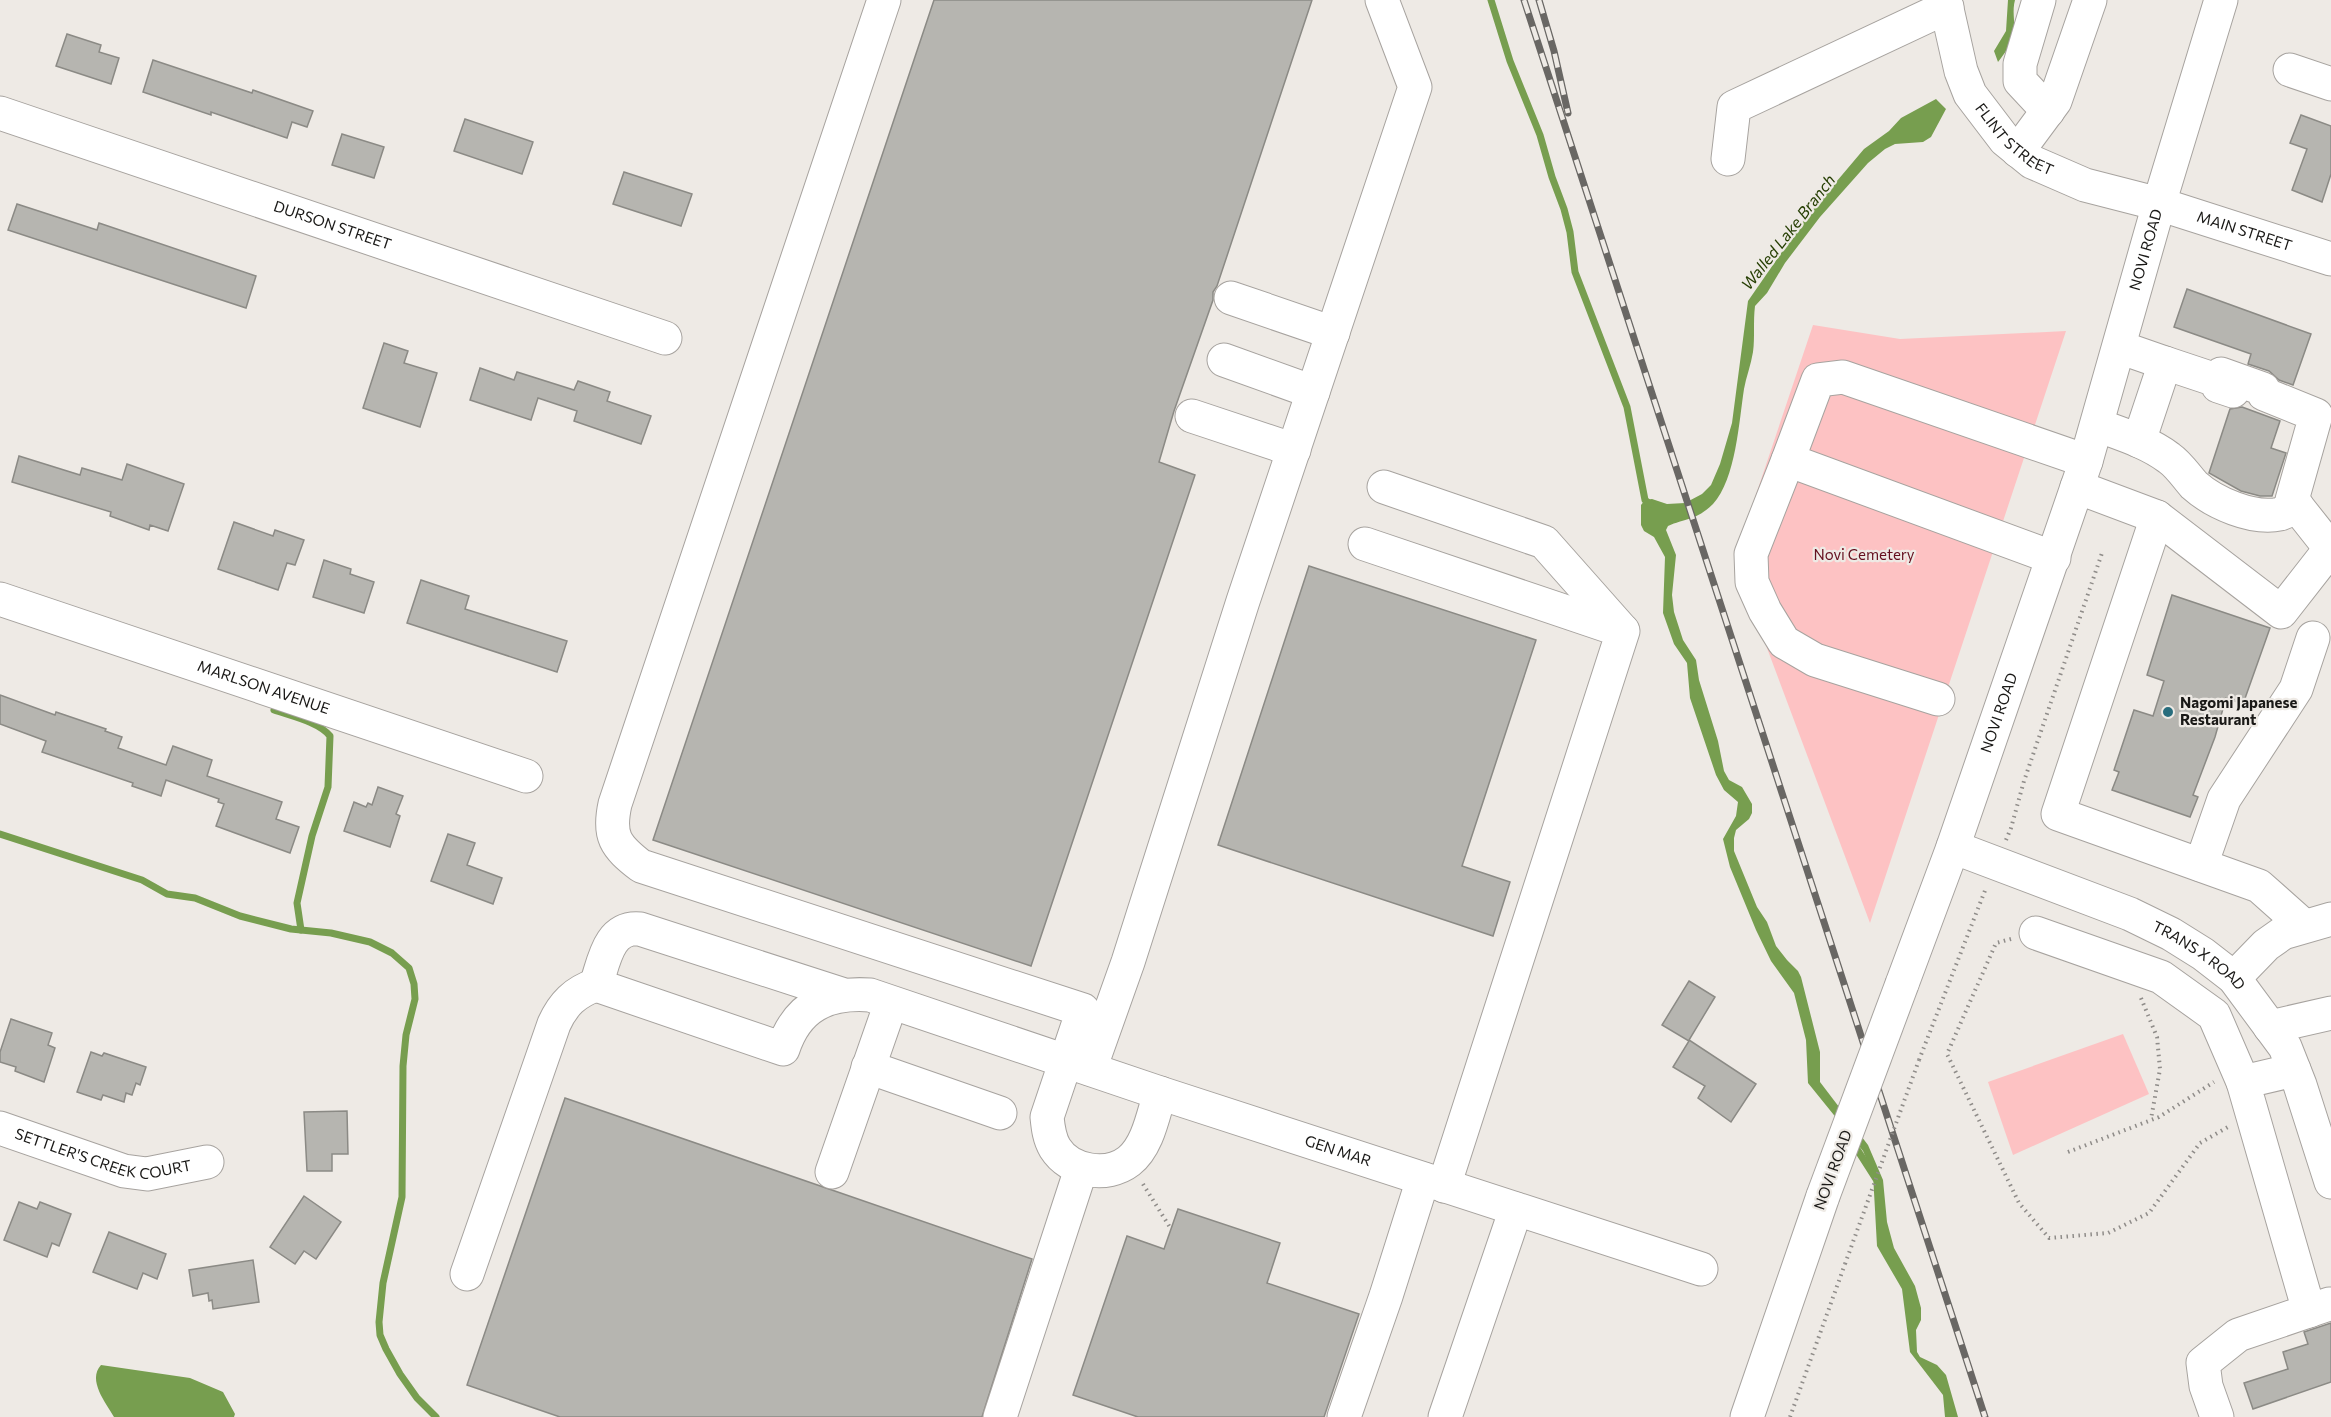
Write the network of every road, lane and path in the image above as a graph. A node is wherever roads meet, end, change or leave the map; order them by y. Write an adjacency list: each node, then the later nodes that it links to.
1 (884, 0): 54 (street)
2 (1382, 0): 16 (street)
3 (2039, 0): 9 (street)
4 (2090, 0): 9 (street)
5 (2222, 0): 13 (street, NOVI ROAD)
6 (1946, 4): 11 (street, FLINT STREET); 12 (street)
7 (2290, 70): 8 (street)
8 (2331, 84)
9 (2048, 111): 11 (street)
10 (0, 113): 17 (street, DURSON STREET)
11 (2018, 151): 13 (street, FLINT STREET)
12 (1728, 159)
13 (2159, 204): 14 (street, MAIN STREET); 18 (street, NOVI ROAD)
14 (2331, 259)
15 (1231, 298): 16 (street)
16 (1333, 333): 21 (street)
17 (665, 338)
18 (2120, 347): 20 (street); 23 (street, NOVI ROAD)
19 (1224, 360): 21 (street)
20 (2165, 363): 24 (street); 29 (street)
21 (1313, 392): 25 (street)
22 (1192, 416): 25 (street)
23 (2097, 425): 24 (street); 27 (street, NOVI ROAD)
24 (2139, 441): 29 (street)
25 (1294, 450): 54 (street)
26 (1788, 460): 27 (street); 34 (street); 39 (street)
27 (2081, 474): 30 (street); 34 (street, NOVI ROAD)
28 (1384, 487): 37 (street)
29 (2297, 506): 32 (street)
30 (2157, 517): 36 (street); 43 (street)
31 (1365, 544): 37 (street)
32 (2331, 548): 36 (street)
33 (2102, 553): 42 (path)
34 (2054, 558): 41 (street, NOVI ROAD)
35 (0, 599): 40 (street, MARLSON AVENUE)
36 (2281, 612): 38 (street)
37 (1623, 631): 69 (street)
38 (2322, 645): 43 (street)
39 (1938, 699)
40 (526, 777)
41 (1953, 848): 42 (street, TRANS X ROAD); 78 (street, NOVI ROAD, bridge)
42 (1996, 862): 47 (street, TRANS X ROAD); 79 (path, bridge)
43 (2201, 866): 44 (street)
44 (2317, 923): 47 (street)
45 (2036, 933): 46 (street); 59 (path)
46 (2126, 964): 56 (street); 61 (path)
47 (2234, 978): 52 (street, TRANS X ROAD)
48 (596, 985): 49 (street); 49 (street); 73 (street)
49 (844, 995): 50 (street)
50 (891, 1003): 53 (street); 54 (street)
51 (2331, 1013): 52 (street)
52 (2270, 1027): 55 (street, TRANS X ROAD)
53 (868, 1067): 58 (street); 67 (street)
54 (1088, 1069): 57 (street); 66 (street)
55 (2294, 1070): 56 (street); 60 (street, TRANS X ROAD)
56 (2243, 1082): 59 (street); 61 (path)
57 (1160, 1093): 64 (street); 69 (street, GEN MAR)
58 (1000, 1113)
59 (2252, 1114): 74 (street)
60 (2321, 1115): 68 (street, TRANS X ROAD)
61 (2151, 1119): 63 (path)
62 (0, 1128): 65 (street, SETTLER'S CREEK COURT)
63 (2068, 1152)
64 (1129, 1161): 66 (street); 71 (path)
65 (207, 1162)
66 (1081, 1169): 75 (street)
67 (832, 1172)
68 (2331, 1182)
69 (1434, 1183): 70 (street, GEN MAR); 76 (street)
70 (1516, 1209): 72 (street, GEN MAR); 77 (street)
71 (1171, 1229)
72 (1701, 1269)
73 (467, 1274)
74 (2320, 1307): 80 (street)
75 (999, 1417)
76 (1344, 1417)
77 (1445, 1417)
78 (1747, 1417)
79 (1790, 1417)
80 (2217, 1417)

